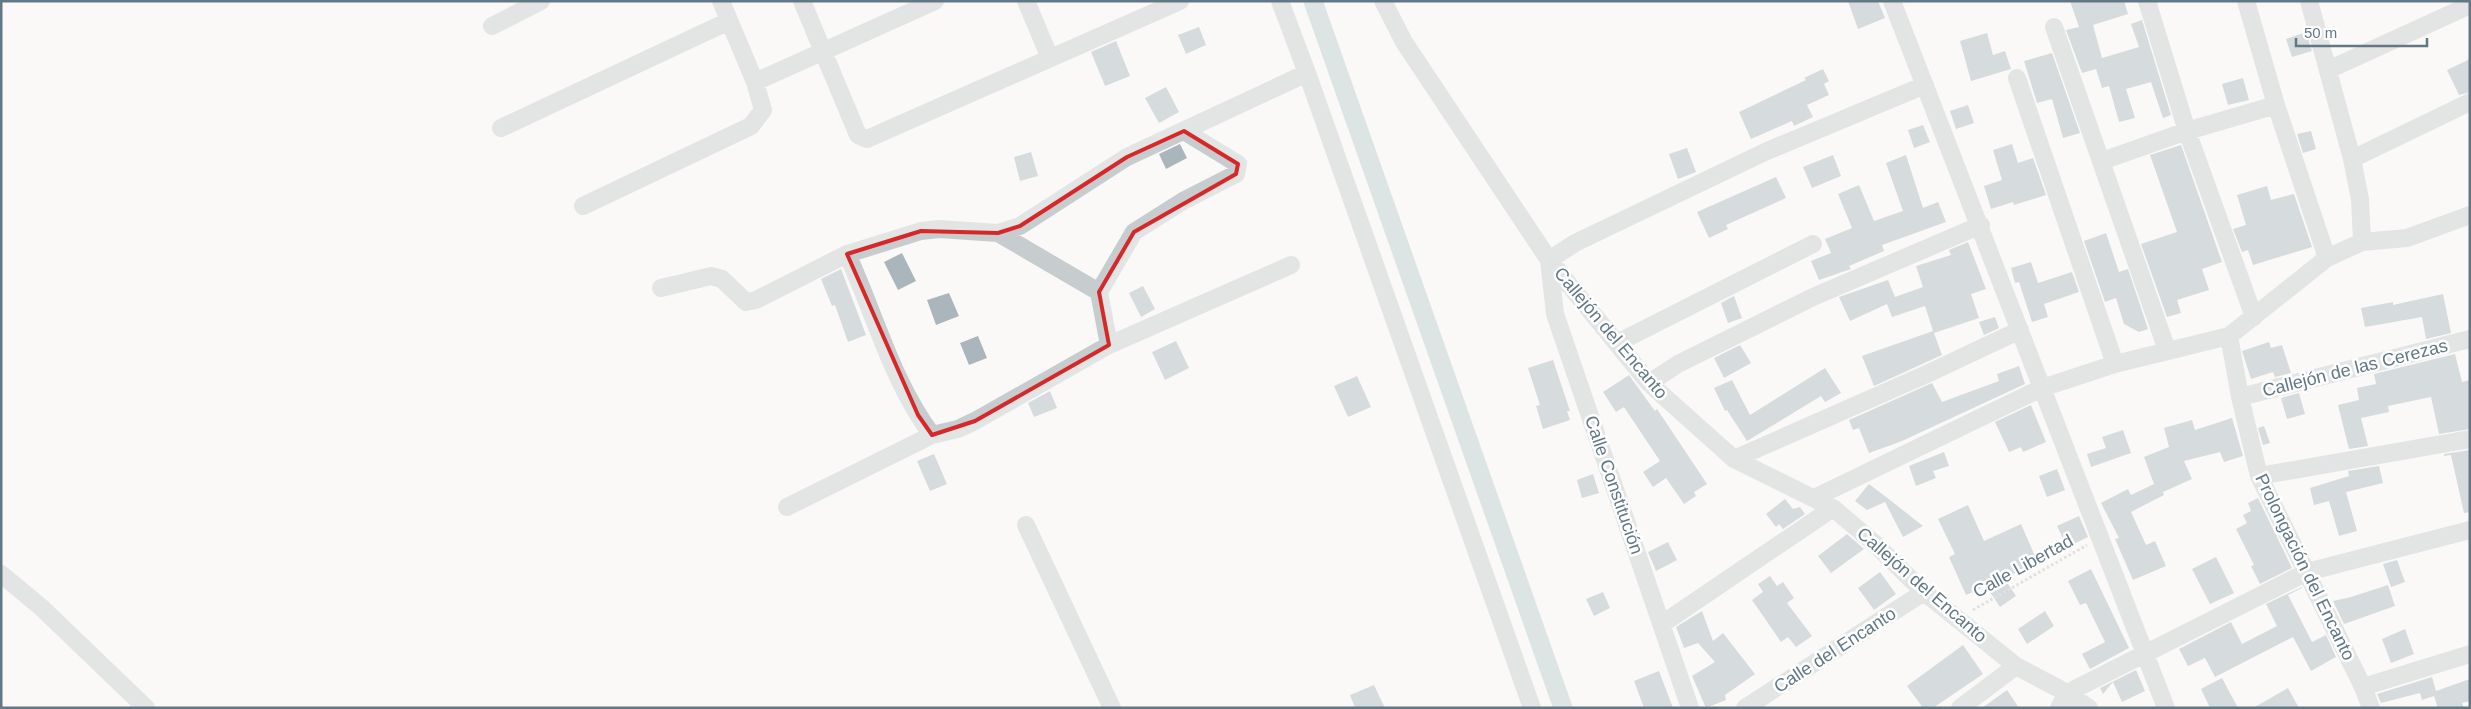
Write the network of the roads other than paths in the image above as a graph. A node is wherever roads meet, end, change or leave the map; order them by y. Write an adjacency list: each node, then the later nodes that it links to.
1 (541, 1): 15 (street)
2 (721, 1): 14 (street)
3 (802, 1): 17 (street)
4 (935, 1): 17 (street)
5 (1026, 1): 18 (street)
6 (1180, 1): 18 (street)
7 (1280, 1): 20 (street)
8 (1383, 1): 39 (street, Callejón del Encanto)
9 (1892, 1): 23 (street)
10 (2147, 1): 28 (street)
11 (2246, 1): 25 (street)
12 (2309, 1): 19 (street)
13 (2470, 5): 19 (street)
14 (729, 21): 22 (street); 26 (street)
15 (492, 26)
16 (2054, 27): 30 (street)
17 (824, 52): 18 (street); 22 (street)
18 (1050, 58)
19 (2328, 70): 29 (street)
20 (1307, 73): 27 (street); 74 (street)
21 (2017, 78): 50 (street)
22 (755, 82): 31 (street)
23 (1925, 86): 33 (street); 39 (street)
24 (2470, 102): 29 (street)
25 (2276, 106): 28 (street); 38 (street)
26 (501, 128)
27 (1184, 130): 34 (street); 42 (street)
28 (2187, 131): 30 (street); 43 (street)
29 (2352, 159): 35 (street)
30 (2102, 161): 49 (street)
31 (583, 206)
32 (2470, 215): 35 (street)
33 (1980, 224): 44 (street); 51 (street)
34 (998, 233): 37 (street); 42 (street)
35 (2362, 242): 38 (street)
36 (1813, 244): 47 (street)
37 (847, 254): 41 (street); 54 (street)
38 (2327, 258): 43 (street)
39 (1549, 260): 47 (street, Callejón del Encanto); 66 (street, Calle Constitución)
40 (1291, 265): 48 (street)
41 (661, 288)
42 (1099, 292): 48 (street)
43 (2254, 317): 45 (street)
44 (2020, 330): 52 (street); 56 (street)
45 (2229, 336): 49 (street); 53 (street, Prolongación del Encanto)
46 (2470, 339): 53 (street, Callejón de las Cerezas)
47 (1617, 343): 51 (street, Callejón del Encanto)
48 (1109, 345): 54 (street)
49 (2167, 350): 50 (street)
50 (2115, 364): 52 (street)
51 (1649, 383): 56 (street, Callejón del Encanto)
52 (2042, 388): 58 (street); 68 (street)
53 (2240, 397): 57 (street, Prolongación del Encanto)
54 (932, 434): 59 (street)
55 (2470, 439): 57 (street)
56 (1734, 459): 58 (street, Callejón del Encanto)
57 (2259, 476): 63 (street, Prolongación del Encanto)
58 (1814, 498): 60 (street, Callejón del Encanto)
59 (787, 507)
60 (1833, 508): 65 (street, Callejón del Encanto); 66 (street)
61 (1026, 525): 73 (street)
62 (2470, 530): 63 (street)
63 (2307, 572): 68 (street); 70 (street, Prolongación del Encanto)
64 (1, 574): 72 (street)
65 (1924, 592): 69 (street, Callejón del Encanto); 76 (street, Calle del Encanto)
66 (1662, 624): 75 (street, Calle Constitución)
67 (2470, 654): 70 (street)
68 (2145, 655): 71 (street); 79 (street)
69 (2016, 666): 71 (street, Callejón del Encanto); 77 (street)
70 (2363, 686): 80 (street, Prolongación del Encanto)
71 (2063, 701): 78 (street, Callejón del Encanto)
72 (146, 708)
73 (1112, 708)
74 (1532, 708)
75 (1690, 708)
76 (1745, 708)
77 (1960, 708)
78 (2089, 708)
79 (2166, 708)
80 (2371, 708)

